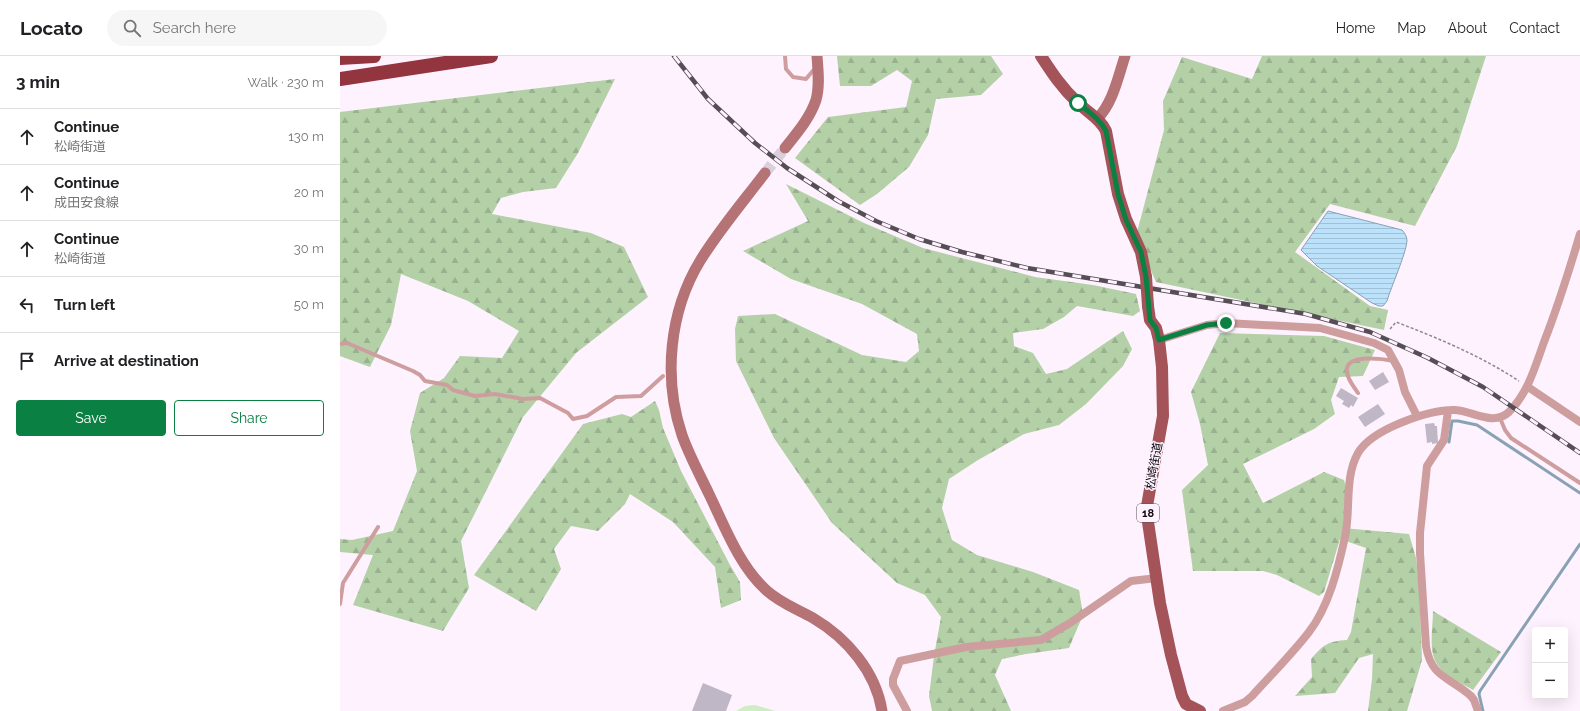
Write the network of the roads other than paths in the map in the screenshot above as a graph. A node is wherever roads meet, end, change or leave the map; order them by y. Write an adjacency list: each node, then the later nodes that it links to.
1 (374, 56): 6 (highway)
2 (491, 56): 8 (highway)
3 (785, 56): 7 (lane)
4 (1041, 56): 9 (main road, 18)
5 (1125, 56): 9 (street)
6 (340, 58)
7 (817, 61): 10 (street)
8 (340, 79)
9 (1097, 119): 13 (main road, 松崎街道 / 18, bridge)
10 (785, 148)
11 (765, 173): 28 (street)
12 (1580, 234): 17 (street)
13 (1159, 340): 15 (street); 25 (main road, 松崎街道 / 18)
14 (340, 344): 16 (lane)
15 (1394, 362): 18 (lane); 20 (street)
16 (664, 376)
17 (1528, 387): 21 (street); 22 (street)
18 (1358, 393)
19 (1448, 411): 20 (street); 21 (street); 32 (street)
20 (1417, 416): 31 (street)
21 (1500, 418): 23 (lane)
22 (1580, 422)
23 (1580, 483)
24 (378, 527): 26 (lane)
25 (1157, 578): 27 (main road, 松崎街道 / 18); 29 (street)
26 (340, 604)
27 (1184, 708): 30 (main road, 松崎街道 / 18)
28 (882, 711)
29 (907, 711)
30 (1200, 711)
31 (1223, 711)
32 (1478, 711)

